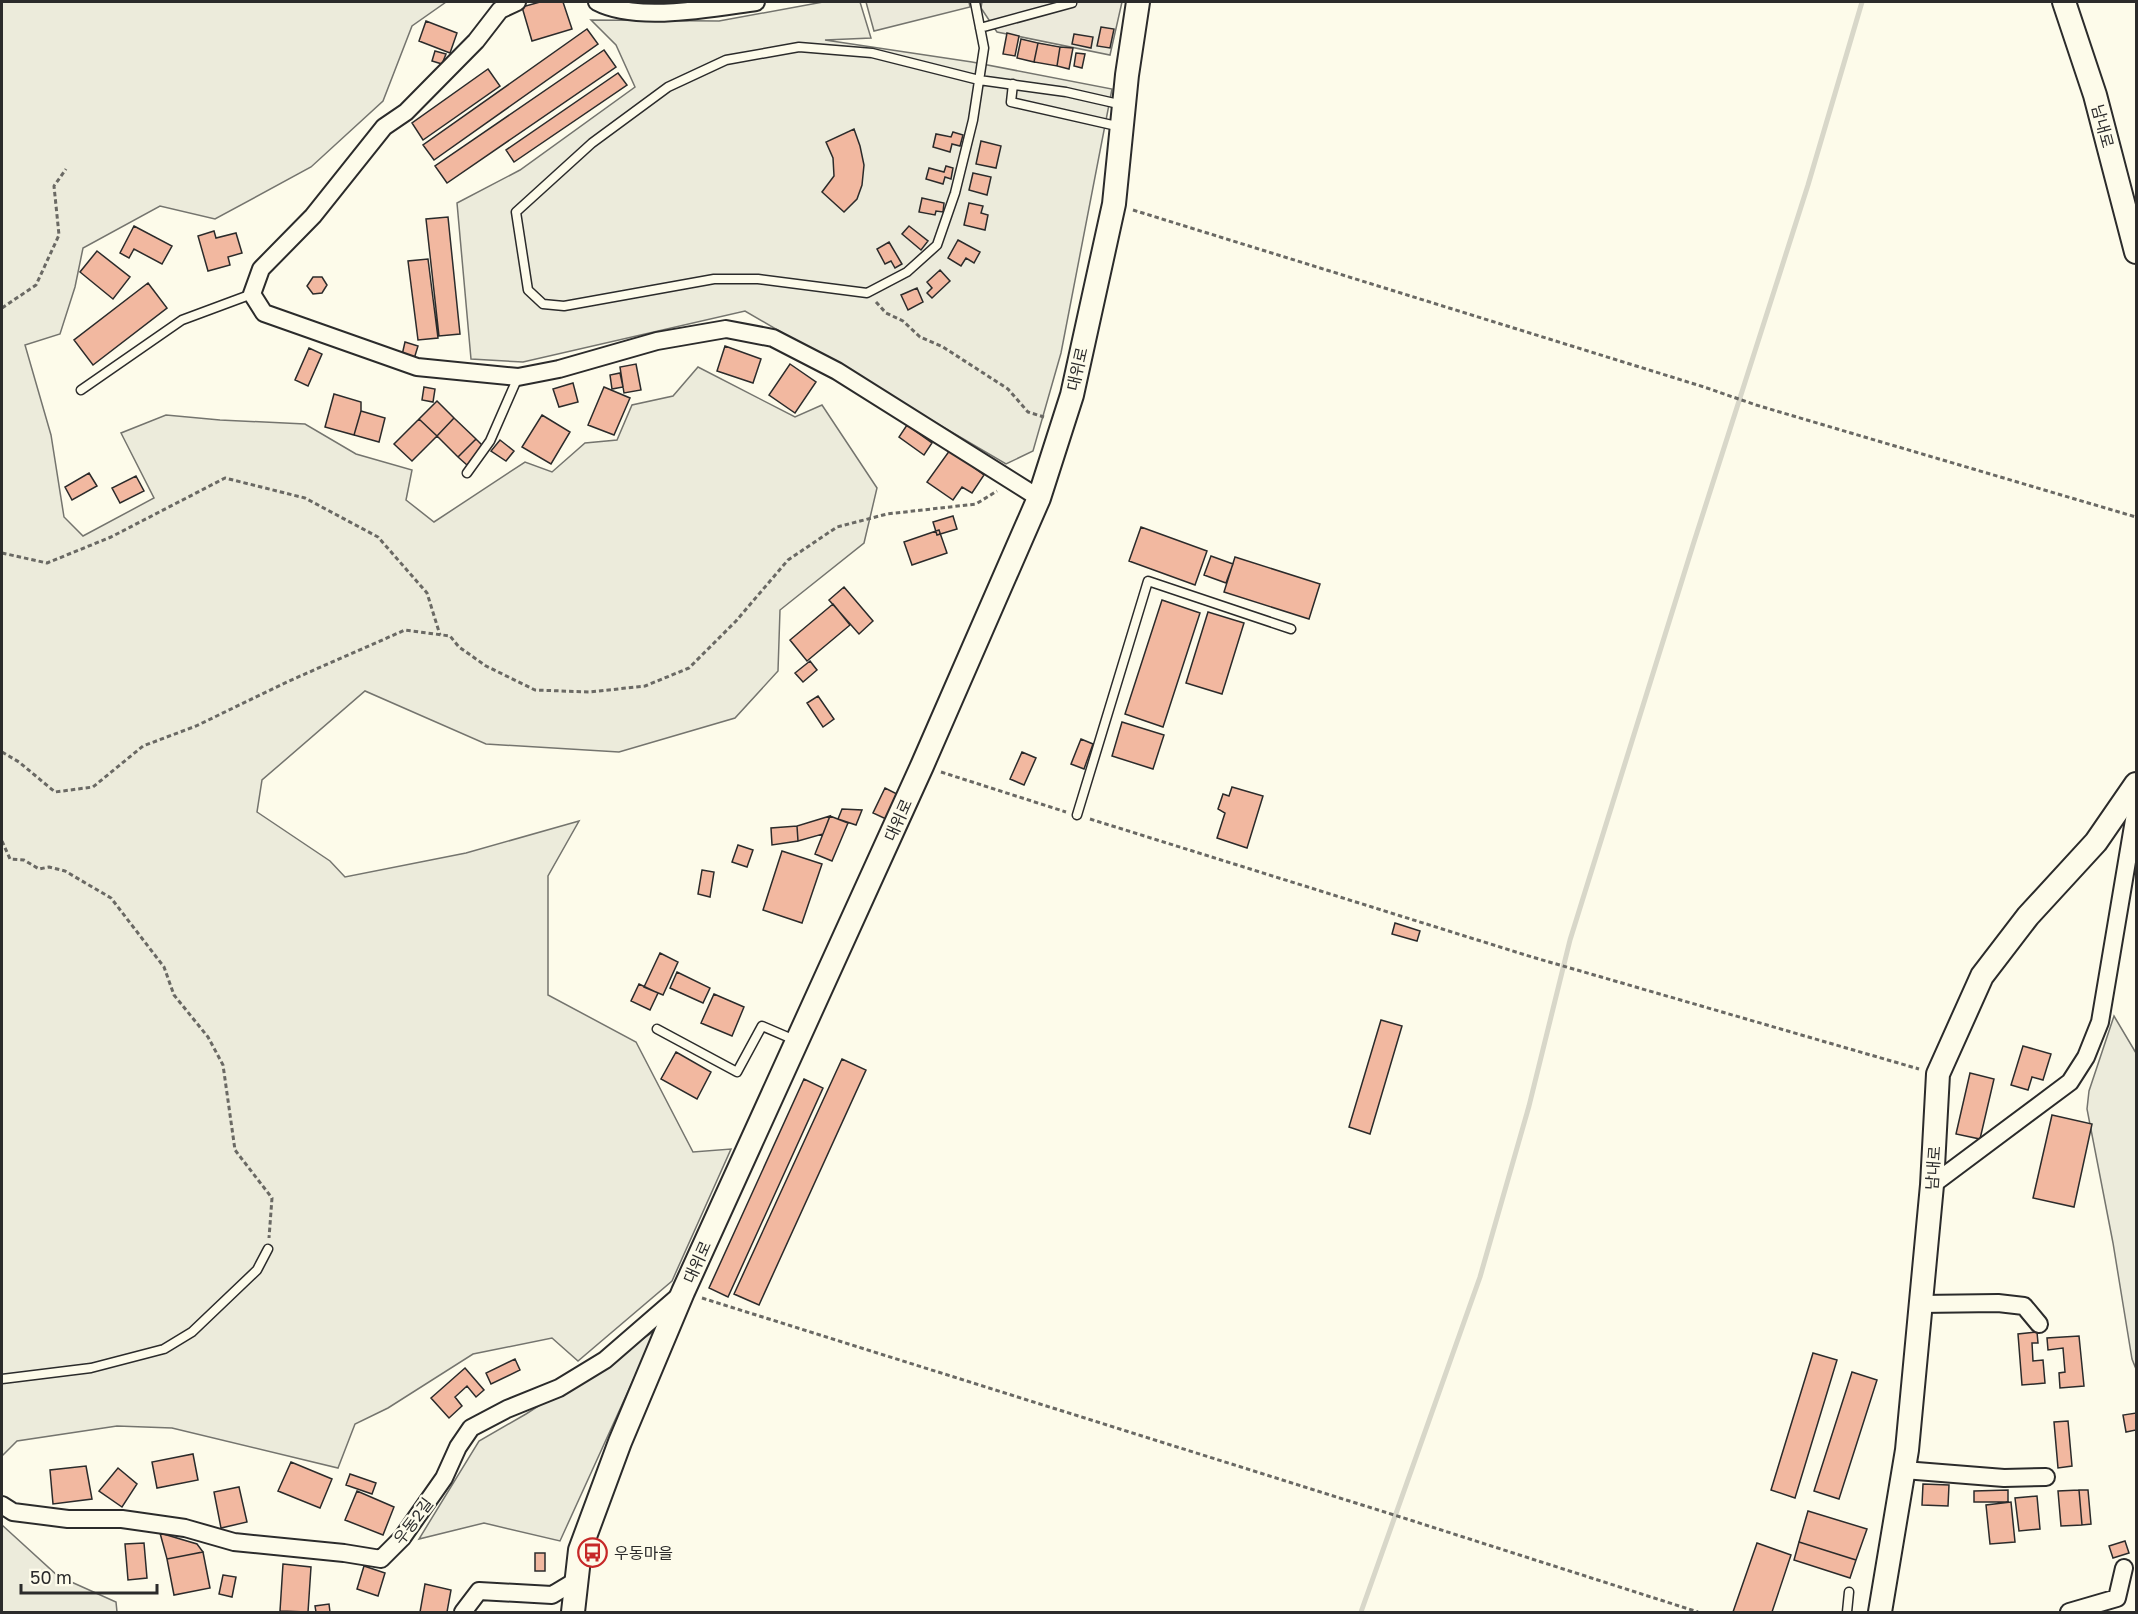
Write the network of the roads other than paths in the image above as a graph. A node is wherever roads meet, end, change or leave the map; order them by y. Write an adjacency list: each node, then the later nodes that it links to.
1 (517, 2): 13 (street)
2 (597, 2): 3 (street)
3 (756, 2)
4 (975, 2): 8 (lane)
5 (1138, 2): 11 (main road, 대위로)
6 (2064, 2): 12 (main road, 남내로)
7 (1072, 3): 8 (lane)
8 (980, 28): 9 (lane)
9 (979, 80): 9 (lane); 10 (lane)
10 (1013, 84): 11 (lane); 11 (lane)
11 (1123, 116): 17 (main road, 대위로)
12 (2136, 252)
13 (252, 294): 14 (street); 15 (lane)
14 (518, 377): 16 (lane); 17 (street)
15 (81, 390)
16 (467, 473)
17 (1039, 498): 23 (main road, 대위로)
18 (1291, 629): 21 (lane)
19 (2136, 784): 24 (main road, 남내로)
20 (2136, 808): 24 (street)
21 (1077, 815)
22 (657, 1029): 23 (lane)
23 (797, 1041): 26 (main road, 대위로)
24 (1932, 1185): 27 (main road, 남내로)
25 (268, 1249): 29 (lane)
26 (683, 1292): 32 (street, 우동2길); 34 (main road, 대위로)
27 (1920, 1304): 28 (street); 30 (main road, 남내로)
28 (2039, 1324)
29 (2, 1379)
30 (1904, 1470): 31 (street); 39 (main road, 남내로)
31 (2046, 1477)
32 (2, 1505)
33 (2124, 1568): 40 (street)
34 (577, 1580): 36 (street); 37 (main road, 대위로)
35 (1849, 1592): 38 (lane)
36 (463, 1612)
37 (573, 1612)
38 (1847, 1612)
39 (1880, 1612)
40 (2069, 1612)

